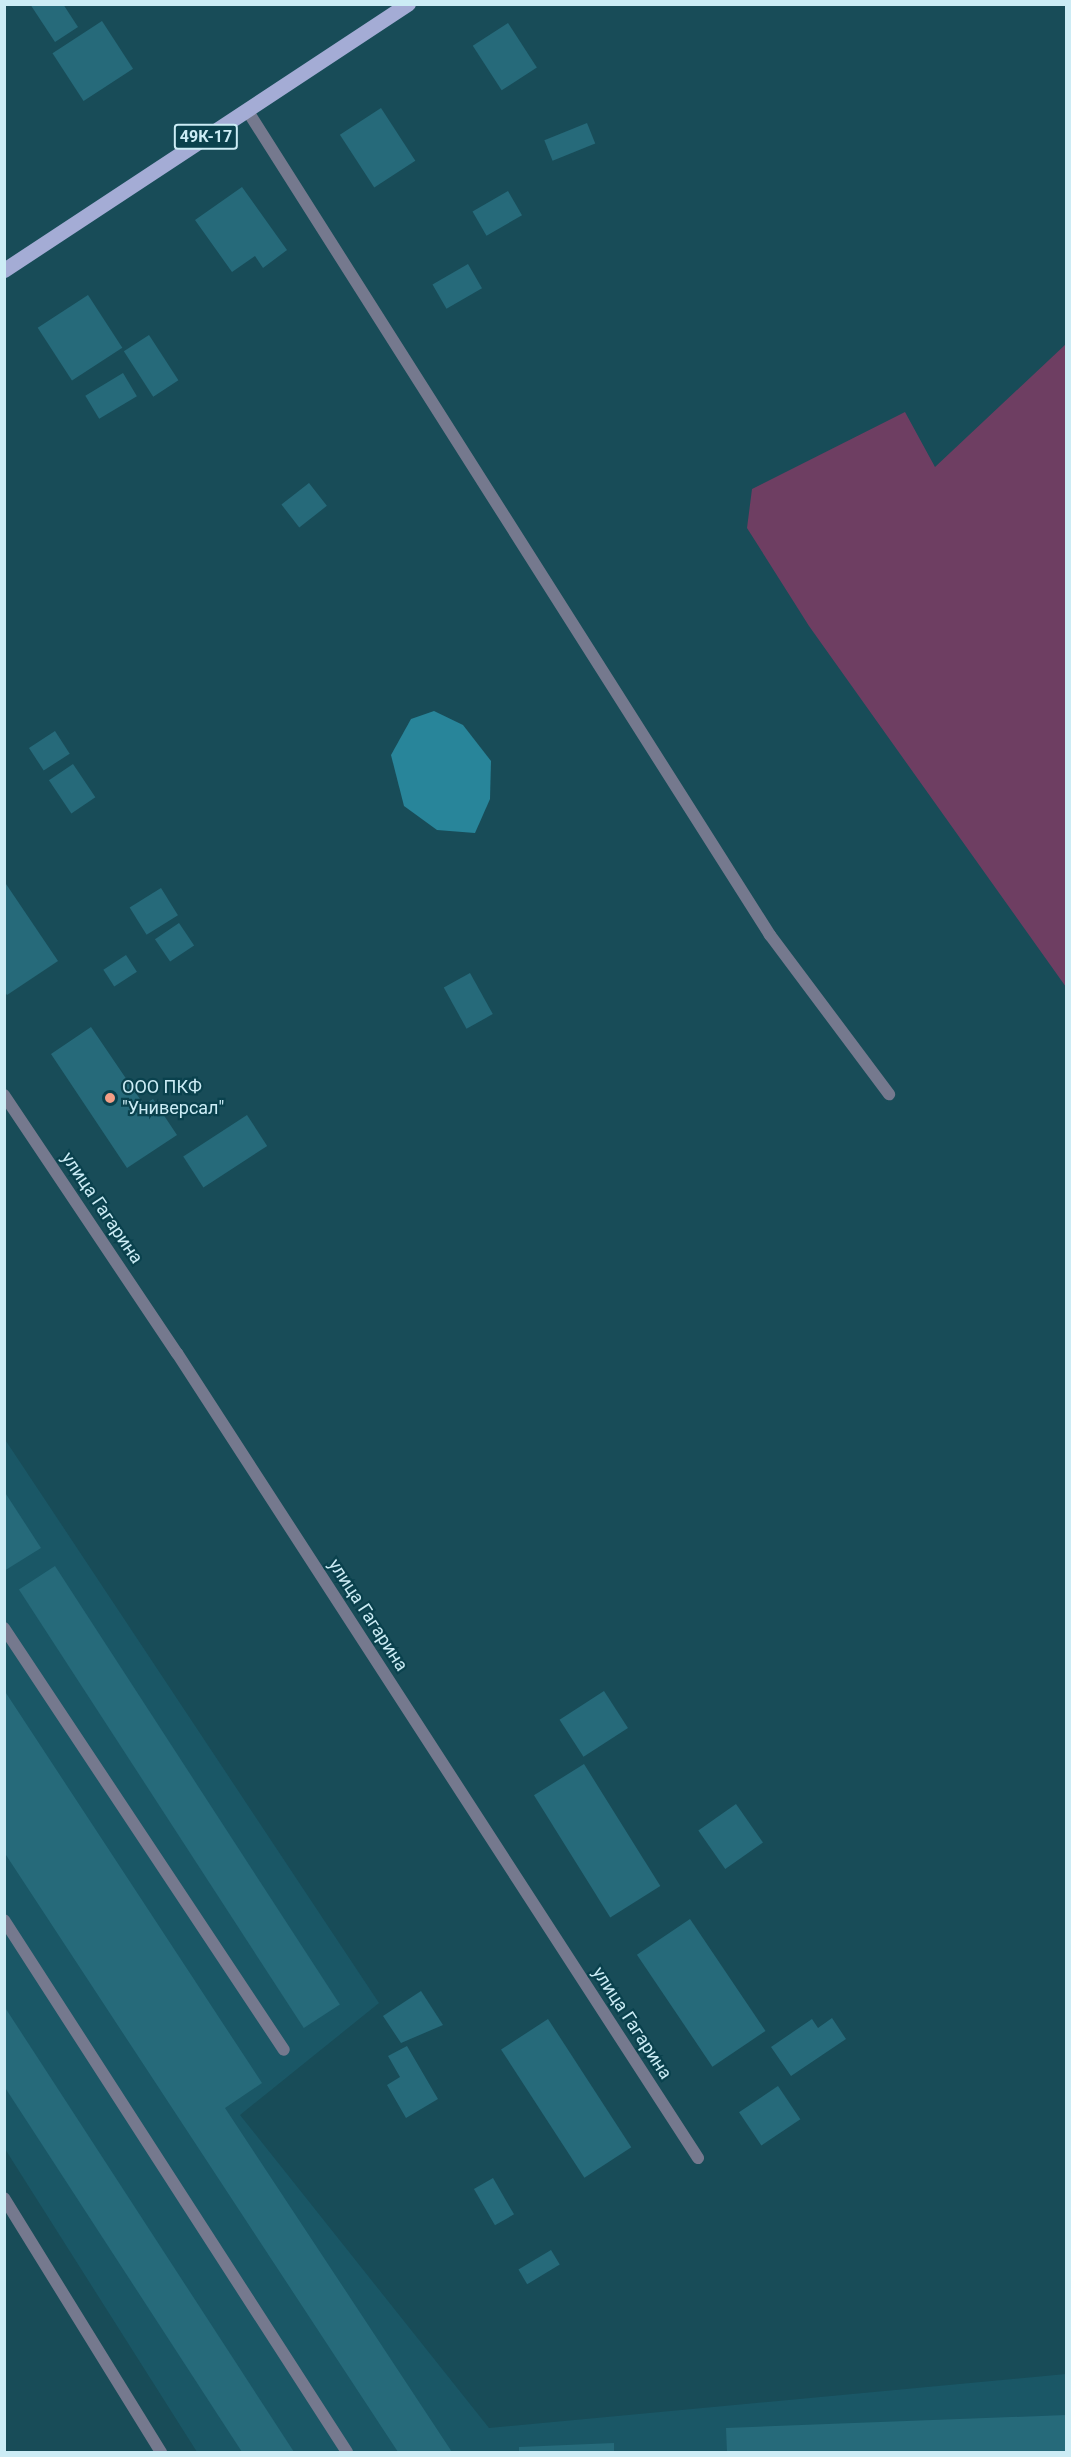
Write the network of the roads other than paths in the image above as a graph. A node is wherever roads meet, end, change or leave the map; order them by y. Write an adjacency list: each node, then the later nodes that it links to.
1 (408, 4): 2 (main road, 49К-17)
2 (247, 110): 3 (main road, 49К-17); 4 (street)
3 (4, 270)
4 (889, 1094)
5 (4, 1095): 9 (street, улица Гагарина)
6 (4, 1628): 8 (street)
7 (4, 1920): 12 (street)
8 (284, 2050)
9 (698, 2158)
10 (4, 2198): 11 (street)
11 (160, 2452)
12 (347, 2452)

